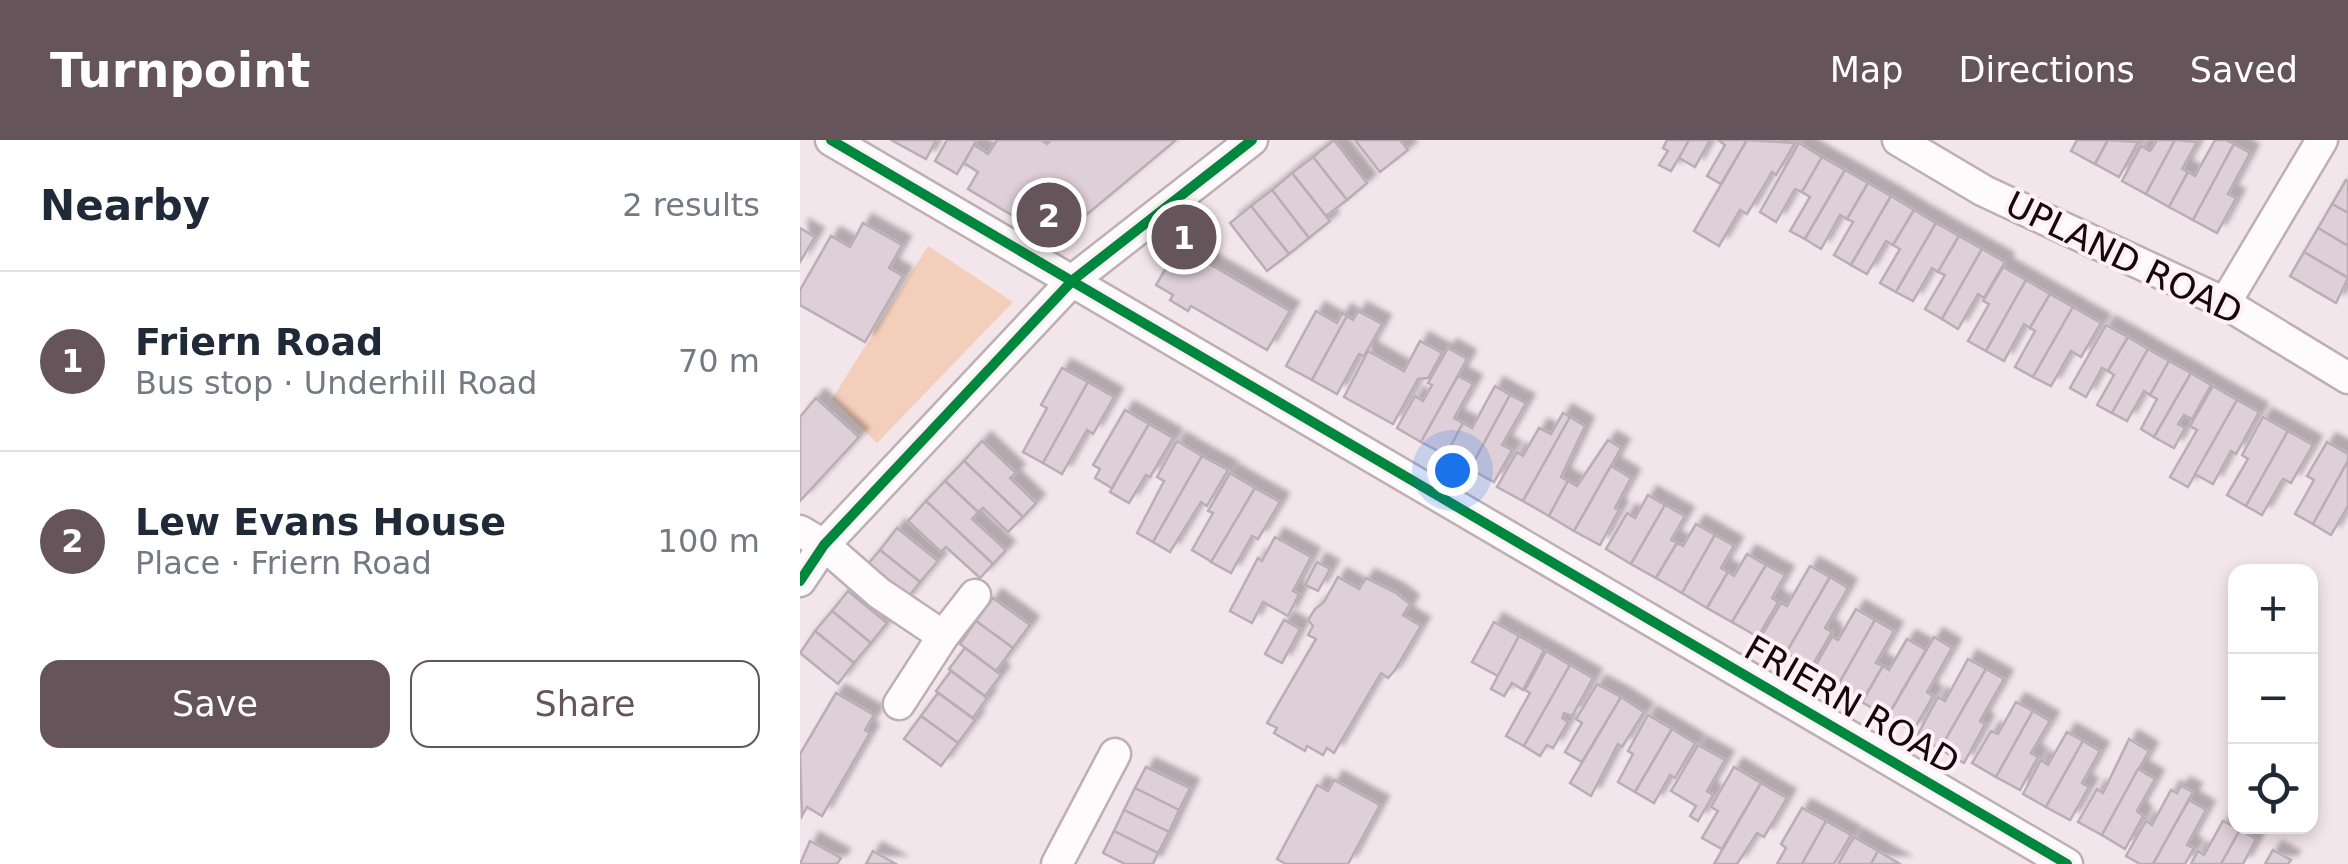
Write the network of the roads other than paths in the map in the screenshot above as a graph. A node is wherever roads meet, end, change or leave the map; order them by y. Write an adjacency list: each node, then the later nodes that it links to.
1 (1252, 140): 5 (street)
2 (1898, 140): 6 (street, UPLAND ROAD)
3 (2322, 140): 6 (street)
4 (841, 143): 5 (street, FRIERN ROAD)
5 (1073, 280): 8 (street); 15 (street, FRIERN ROAD)
6 (2225, 303): 7 (street, UPLAND ROAD)
7 (2348, 378)
8 (812, 538): 9 (street); 11 (street)
9 (800, 581)
10 (974, 595): 11 (street)
11 (943, 636): 12 (street)
12 (898, 704)
13 (1115, 754): 14 (street)
14 (1057, 864)
15 (2067, 864)

